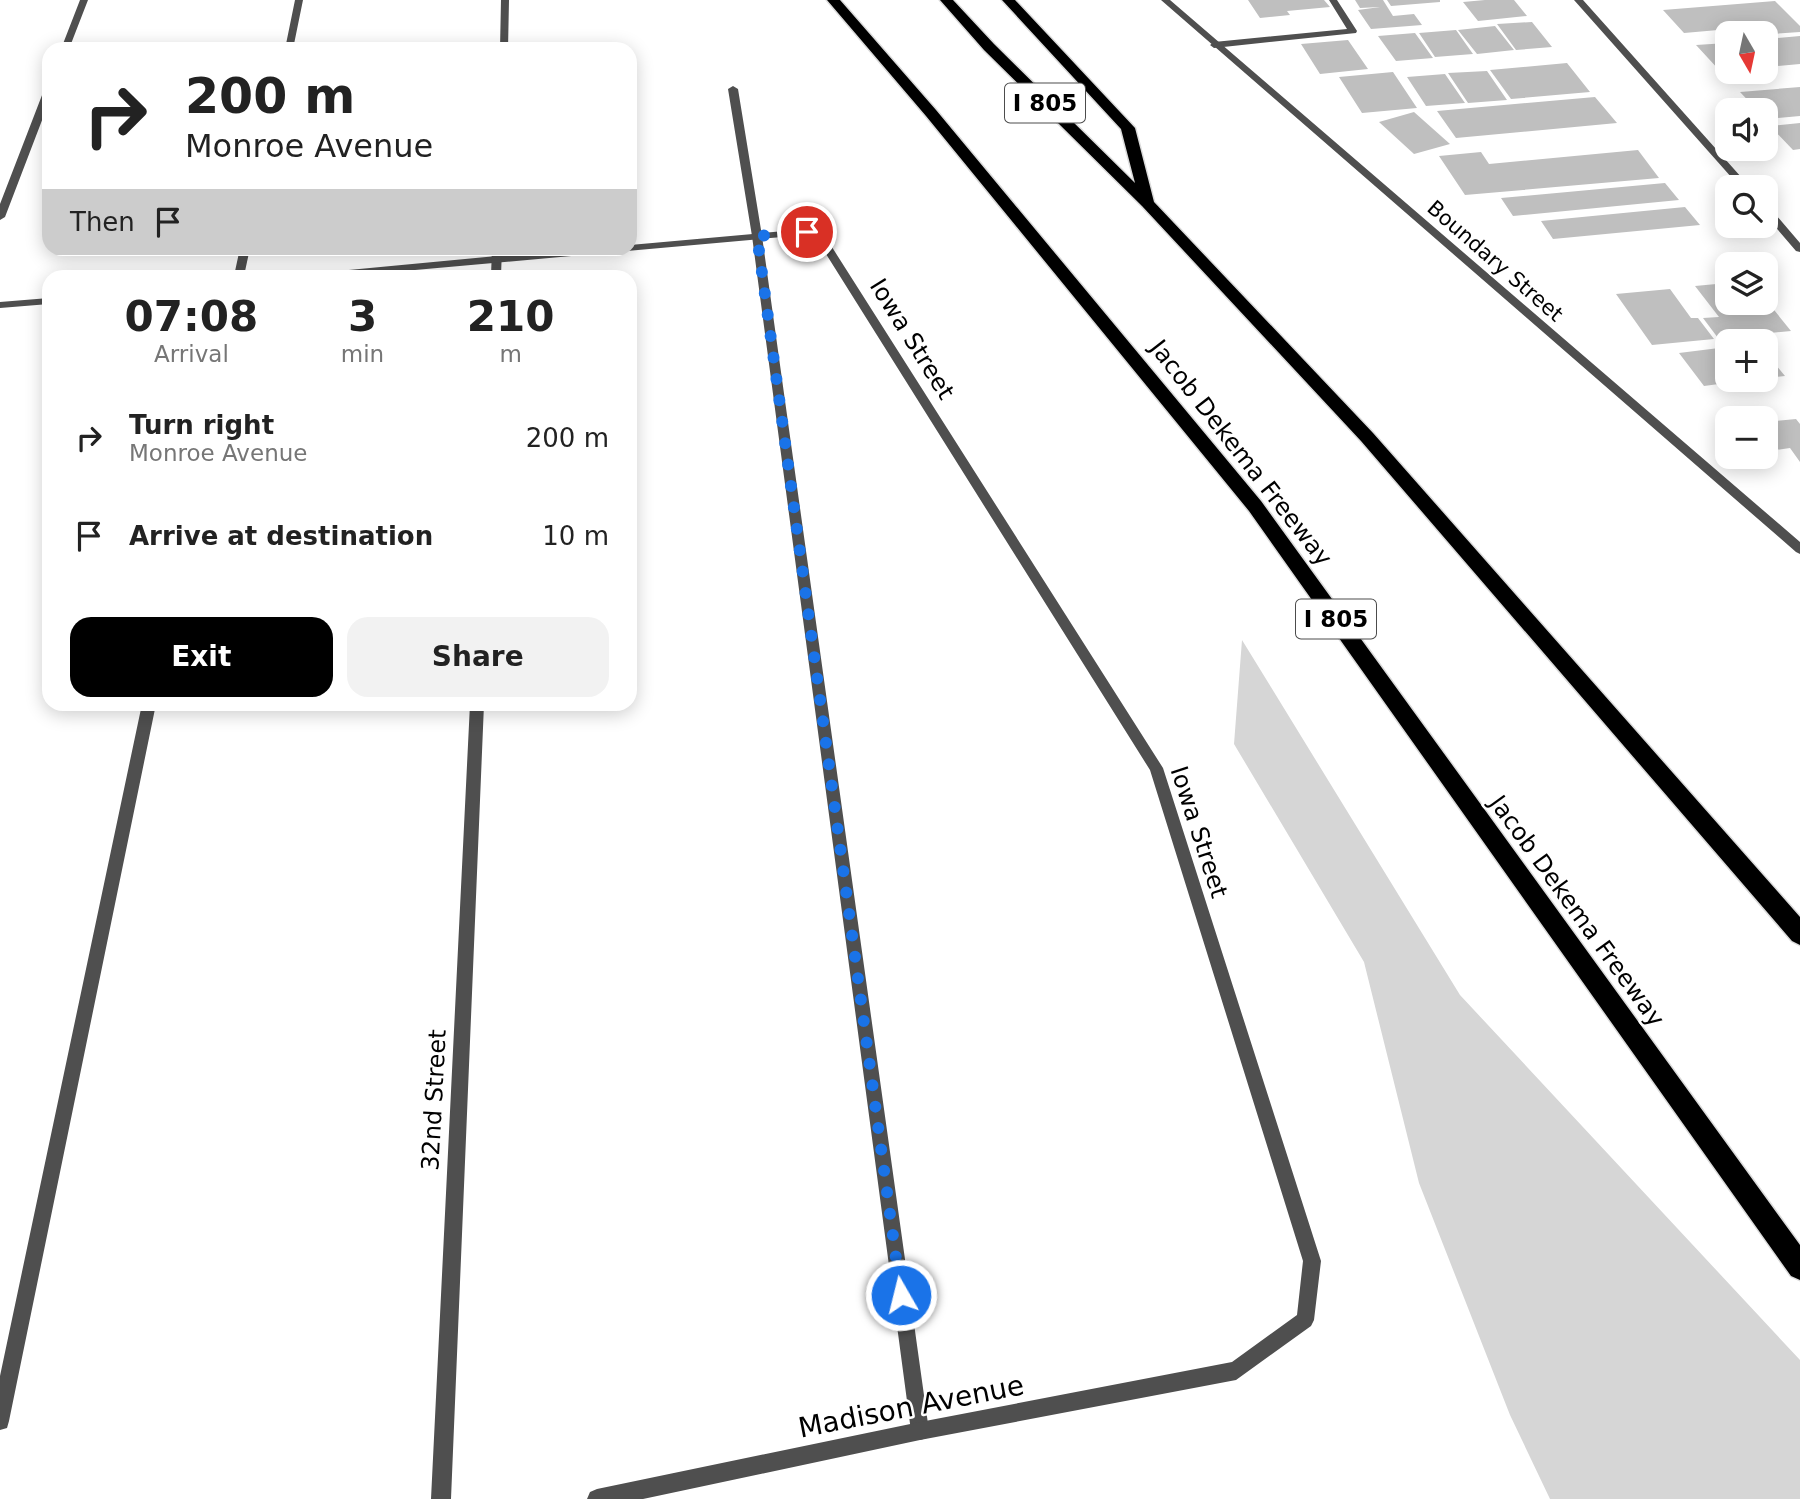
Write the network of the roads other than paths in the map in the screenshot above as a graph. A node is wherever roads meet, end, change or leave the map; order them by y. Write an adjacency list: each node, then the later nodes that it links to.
1 (84, 0): 10 (street)
2 (299, 0): 11 (street)
3 (505, 0): 12 (street)
4 (833, 0): 31 (highway, Jacob Dekema Freeway / I 805)
5 (946, 0): 17 (highway, I 805)
6 (1009, 0): 17 (highway)
7 (1165, 0): 13 (street, Boundary Street)
8 (1332, 0): 13 (street)
9 (1578, 0): 16 (street)
10 (68, 42)
11 (290, 42)
12 (504, 42)
13 (1214, 45): 27 (street, Boundary Street)
14 (733, 89): 20 (street)
15 (42, 108): 18 (street)
16 (1734, 175)
17 (1147, 203): 30 (highway, I 805)
18 (0, 217)
19 (1778, 223): 22 (street)
20 (757, 236): 21 (street); 32 (street, Iowa Street); 34 (street)
21 (637, 247)
22 (1800, 248)
23 (481, 256): 24 (street)
24 (366, 270)
25 (42, 302): 26 (street)
26 (0, 305)
27 (1800, 549)
28 (148, 711): 33 (street)
29 (477, 711): 35 (street, 32nd Street)
30 (1800, 933)
31 (1800, 1267)
32 (1236, 1371): 34 (street, Madison Avenue)
33 (0, 1421)
34 (920, 1431): 36 (street, Madison Avenue)
35 (441, 1499)
36 (597, 1499)

